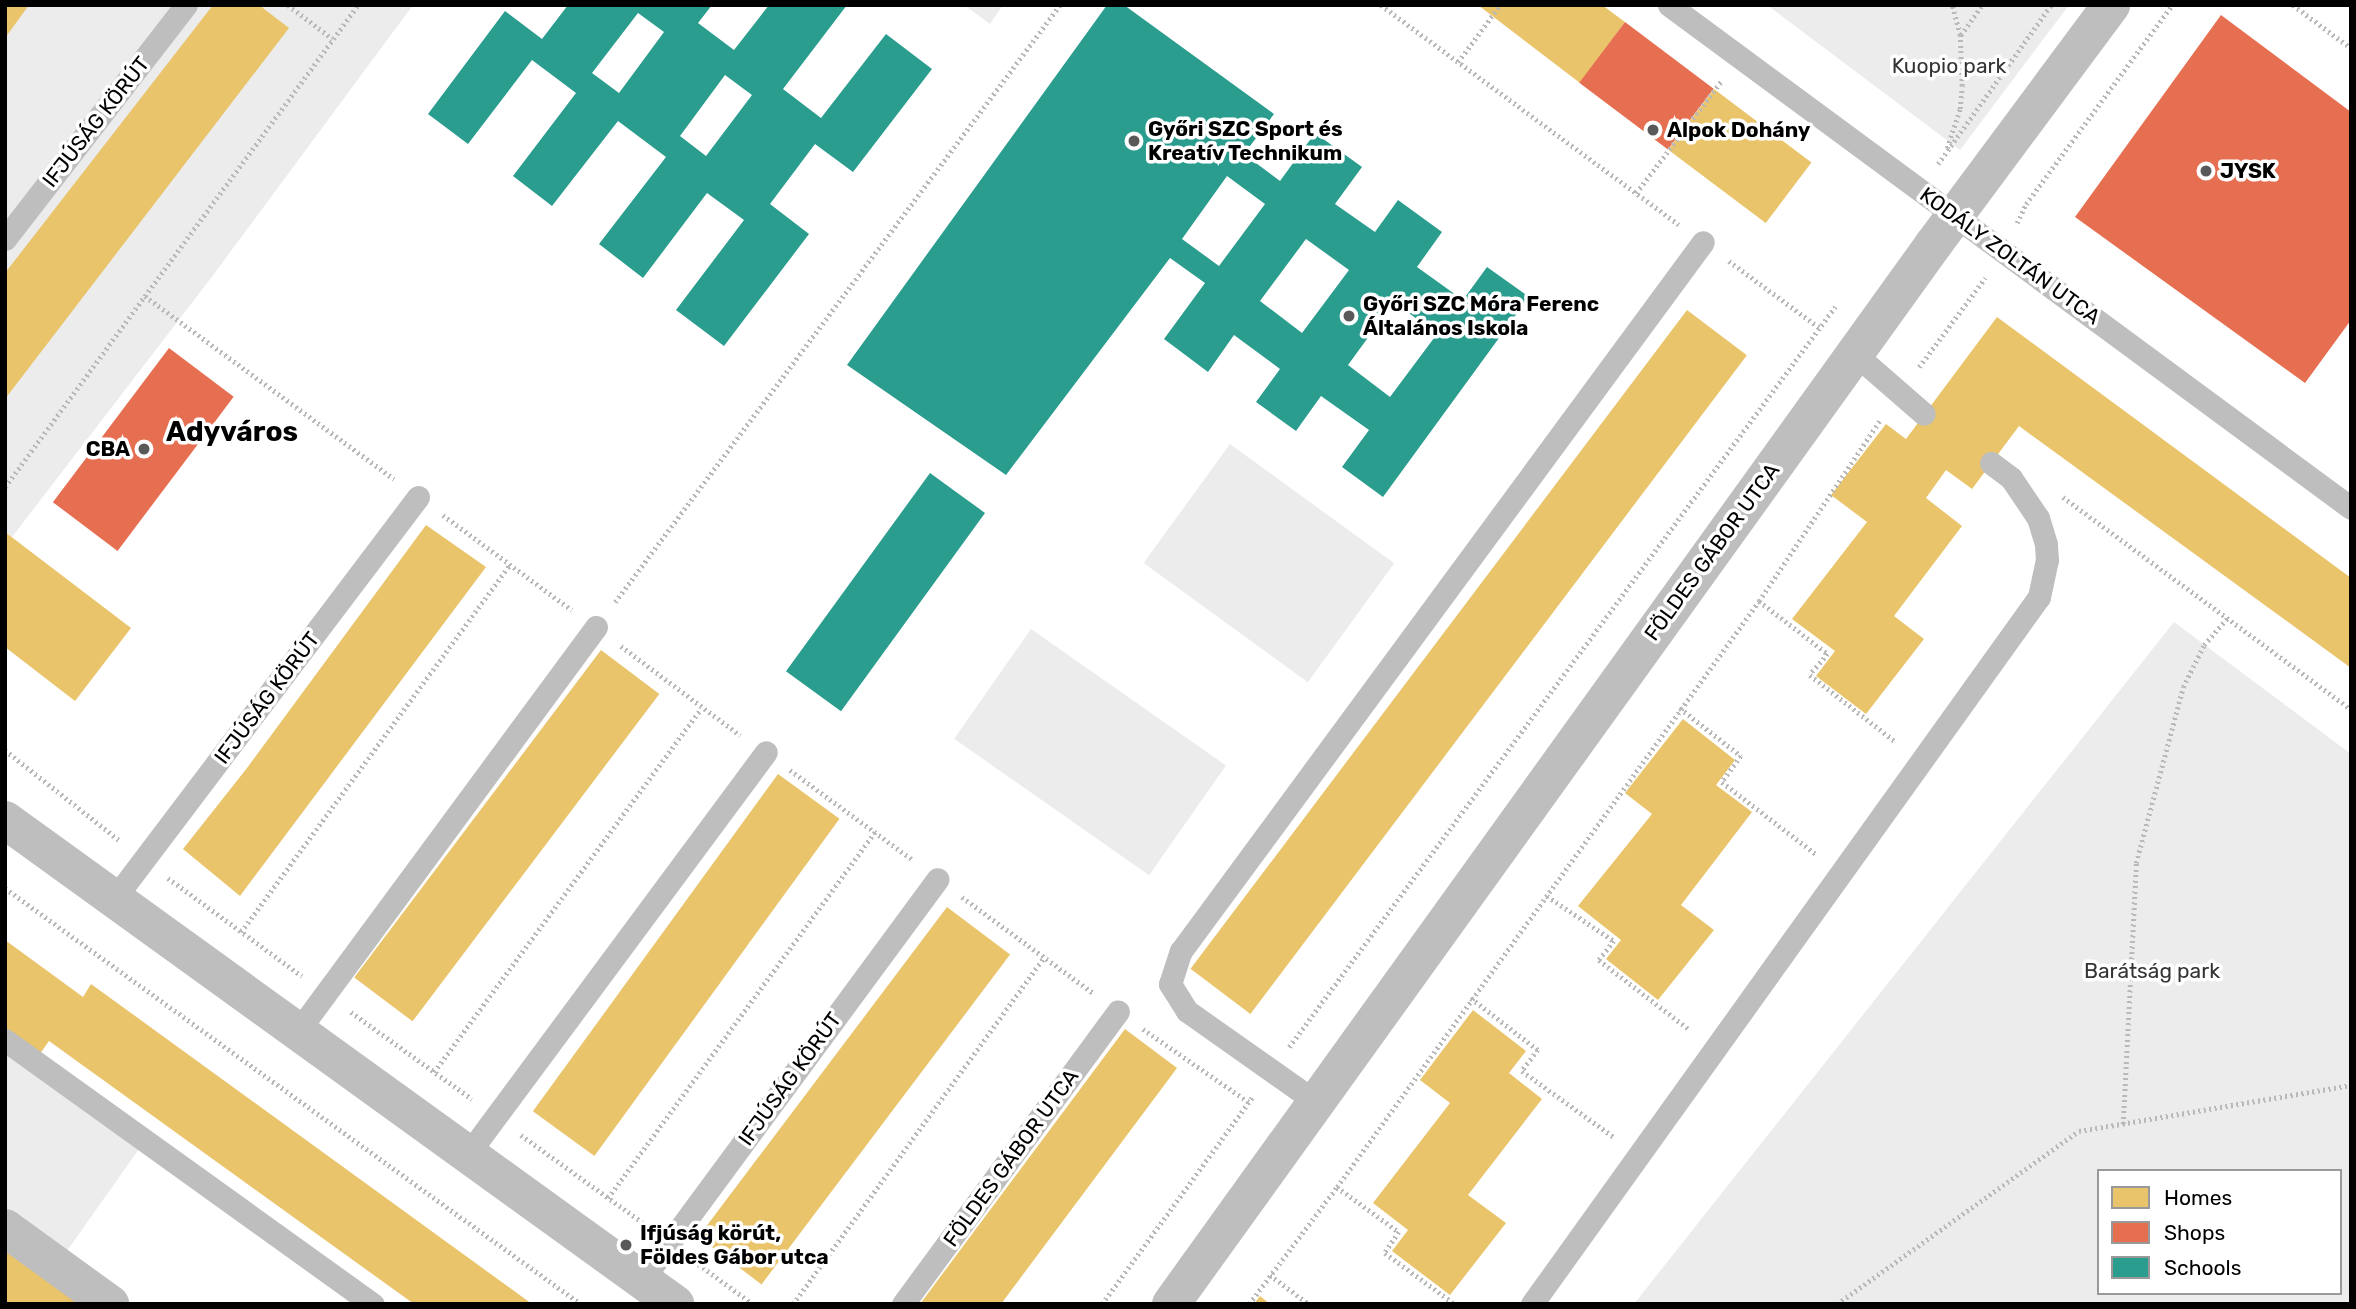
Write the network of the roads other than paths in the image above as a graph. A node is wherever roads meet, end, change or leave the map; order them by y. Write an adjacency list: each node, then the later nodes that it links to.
1 (186, 5): 5 (lane, IFJÚSÁG KÖRÚT)
2 (1669, 5): 4 (lane, KODÁLY ZOLTÁN UTCA)
3 (2111, 5): 4 (street, FÖLDES GÁBOR UTCA)
4 (1954, 216): 7 (street, FÖLDES GÁBOR UTCA); 11 (lane, KODÁLY ZOLTÁN UTCA)
5 (5, 239)
6 (1703, 242): 20 (lane)
7 (1855, 354): 8 (lane); 20 (street, FÖLDES GÁBOR UTCA)
8 (1924, 414)
9 (1991, 463): 29 (lane)
10 (418, 497): 16 (lane, IFJÚSÁG KÖRÚT)
11 (2351, 508)
12 (596, 627): 18 (lane)
13 (766, 752): 21 (lane)
14 (5, 820): 16 (street)
15 (938, 879): 23 (lane, IFJÚSÁG KÖRÚT)
16 (114, 899): 18 (street)
17 (1118, 1011): 27 (lane, FÖLDES GÁBOR UTCA)
18 (298, 1031): 21 (street)
19 (5, 1040): 25 (lane)
20 (1316, 1102): 28 (street, FÖLDES GÁBOR UTCA)
21 (468, 1154): 23 (street)
22 (5, 1228): 24 (street)
23 (642, 1280): 26 (street)
24 (110, 1304)
25 (373, 1304)
26 (675, 1304)
27 (903, 1304)
28 (1171, 1304)
29 (1532, 1304)

